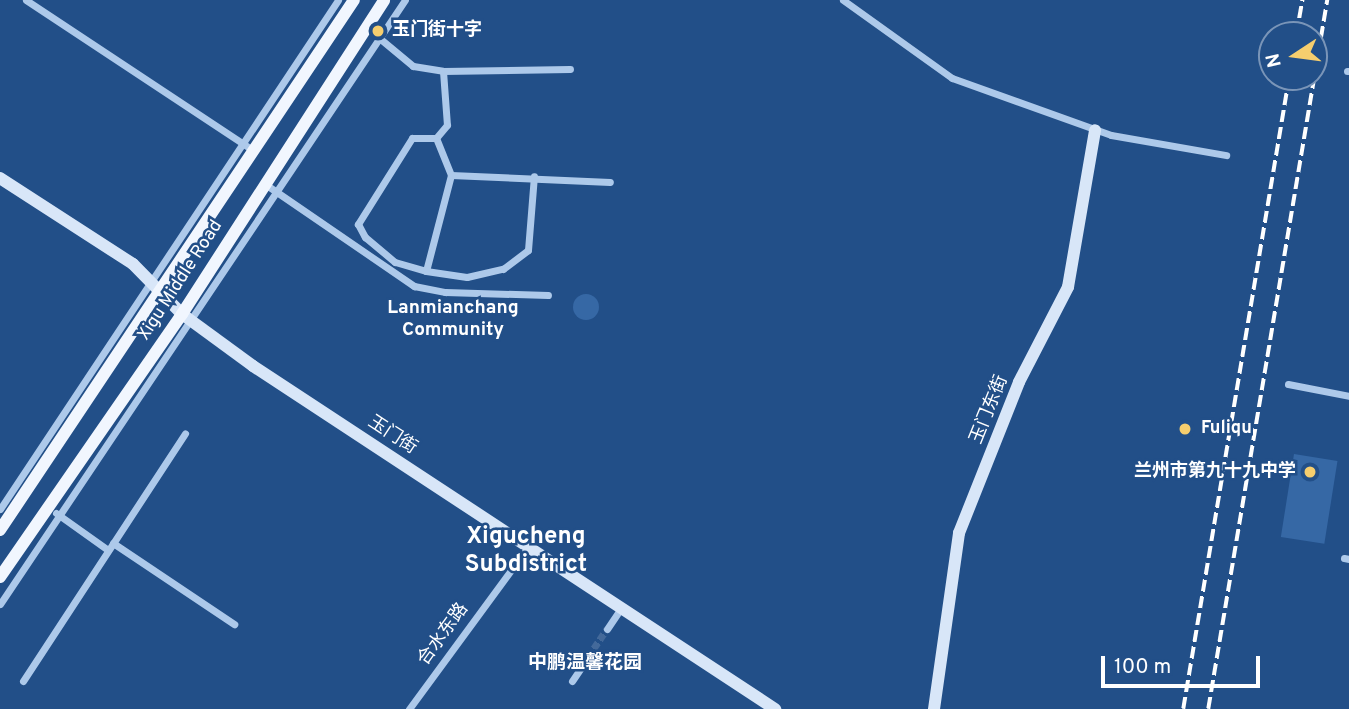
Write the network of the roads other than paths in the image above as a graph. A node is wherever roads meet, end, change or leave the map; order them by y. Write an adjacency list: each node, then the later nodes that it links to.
1 (26, 0): 13 (street)
2 (338, 0): 13 (street)
3 (354, 0): 13 (main road, Xigu Middle Road)
4 (384, 0): 7 (main road, Xigu Middle Road)
5 (405, 0): 8 (street)
6 (843, 0): 11 (street)
7 (366, 27): 8 (street); 19 (main road, Xigu Middle Road)
8 (380, 38): 10 (street); 20 (street)
9 (570, 69): 10 (street)
10 (443, 71): 12 (street)
11 (1095, 130): 14 (street); 45 (street, 玉门东街)
12 (436, 138): 15 (street); 21 (street)
13 (248, 146): 22 (street); 23 (main road, Xigu Middle Road)
14 (1226, 155)
15 (451, 175): 16 (street); 21 (street)
16 (534, 176): 18 (street); 21 (street)
17 (0, 178): 22 (street, 玉门街)
18 (610, 182)
19 (265, 184): 20 (street); 25 (main road, Xigu Middle Road)
20 (277, 192): 24 (street); 25 (street)
21 (426, 271)
22 (149, 280): 23 (street, 玉门街); 30 (street)
23 (161, 290): 25 (street, 玉门街); 32 (main road, Xigu Middle Road)
24 (548, 295)
25 (187, 317): 29 (main road, Xigu Middle Road); 31 (street); 34 (street, 玉门街)
26 (1288, 384): 27 (street)
27 (1349, 396)
28 (184, 433): 33 (street)
29 (47, 507): 31 (street); 35 (main road, Xigu Middle Road)
30 (0, 509)
31 (59, 515): 33 (street); 36 (street)
32 (0, 530)
33 (111, 547): 38 (street); 41 (street)
34 (528, 547): 37 (street, 玉门街); 43 (street, 合水东路)
35 (0, 577)
36 (0, 604)
37 (621, 608): 39 (street); 44 (street, 玉门街)
38 (234, 624)
39 (607, 629)
40 (588, 657): 42 (street)
41 (23, 681)
42 (572, 681)
43 (409, 709)
44 (775, 709)
45 (934, 709)

